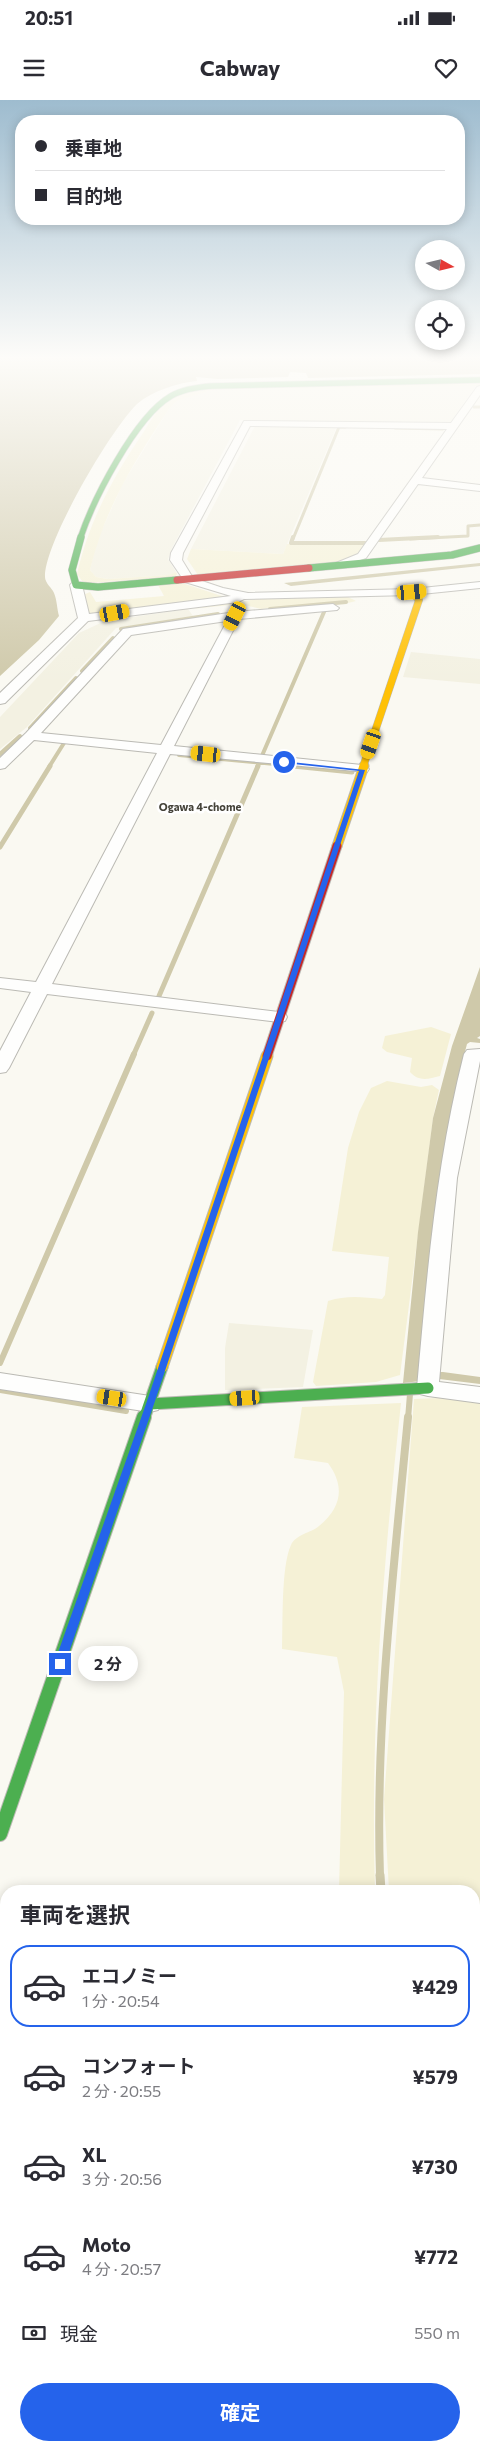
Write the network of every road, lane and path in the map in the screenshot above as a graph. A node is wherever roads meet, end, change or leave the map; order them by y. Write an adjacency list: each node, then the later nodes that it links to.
1 (115, 466): 9 (main road)
2 (225, 466): 8 (street)
3 (428, 466): 4 (street)
4 (418, 481): 5 (street); 7 (street)
5 (480, 488)
6 (480, 548): 7 (main road)
7 (337, 565): 8 (main road)
8 (189, 580): 9 (main road); 11 (street)
9 (76, 585): 14 (street)
10 (480, 585): 12 (street)
11 (248, 596): 12 (street); 14 (street)
12 (415, 596): 13 (street); 19 (main road)
13 (235, 616): 16 (street); 17 (street)
14 (84, 618): 15 (street)
15 (0, 700)
16 (31, 736): 17 (street); 18 (street)
17 (166, 750): 19 (street); 21 (street)
18 (0, 765)
19 (362, 770): 22 (main road)
20 (0, 983): 21 (street)
21 (42, 989): 22 (street); 24 (street)
22 (279, 1017): 28 (main road)
23 (480, 1054): 25 (street)
24 (0, 1068)
25 (429, 1380): 27 (street); 28 (main road)
26 (0, 1381): 28 (street)
27 (480, 1395)
28 (150, 1404): 29 (main road)
29 (0, 1834)

